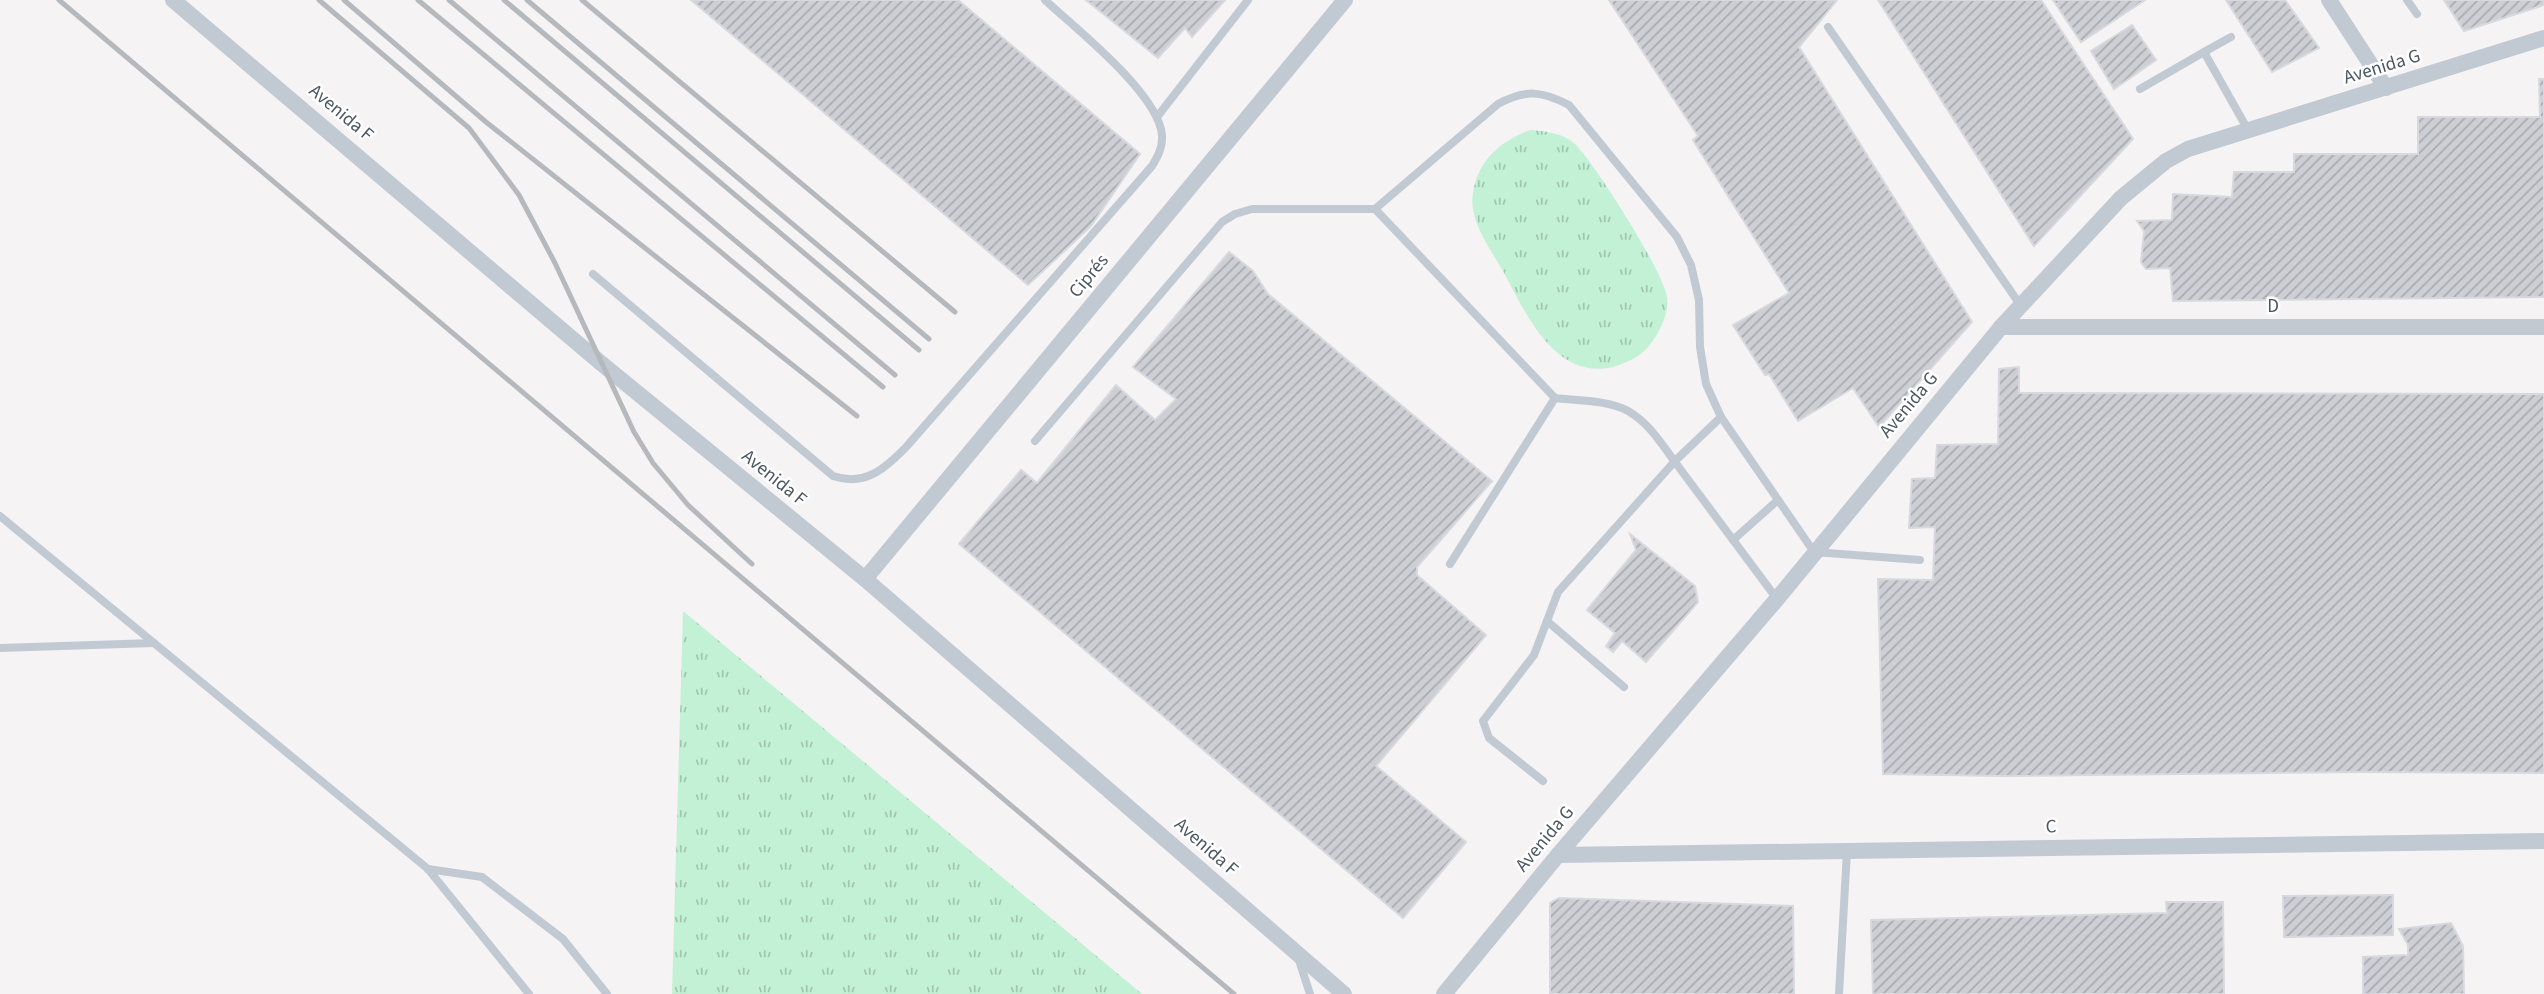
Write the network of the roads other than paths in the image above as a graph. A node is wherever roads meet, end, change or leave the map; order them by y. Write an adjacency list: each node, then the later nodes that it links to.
1 (173, 0): 31 (street, Avenida F)
2 (1045, 0): 14 (lane)
3 (1248, 0): 14 (lane)
4 (1345, 0): 31 (street, Ciprés)
5 (2329, 0): 12 (street)
6 (2407, 0): 7 (lane)
7 (2417, 14)
8 (1828, 27): 18 (lane)
9 (2231, 37): 11 (lane)
10 (2544, 38): 12 (street, Avenida G)
11 (2204, 52): 13 (lane); 15 (lane)
12 (2386, 88): 15 (street, Avenida G)
13 (2140, 89)
14 (1157, 117): 17 (lane)
15 (2248, 130): 18 (street, Avenida G)
16 (1375, 209): 21 (lane); 22 (lane); 23 (lane)
17 (593, 274)
18 (2021, 306): 19 (street, Avenida G)
19 (2001, 327): 20 (street, D); 28 (street, Avenida G)
20 (2544, 327)
21 (1555, 398): 24 (lane); 30 (lane)
22 (1721, 417): 24 (lane); 25 (lane)
23 (1035, 441)
24 (1675, 461): 27 (lane); 33 (lane)
25 (1778, 500): 27 (lane); 28 (lane)
26 (0, 516): 34 (lane)
27 (1733, 540): 32 (lane)
28 (1814, 552): 29 (lane); 32 (street, Avenida G)
29 (1920, 560)
30 (1450, 564)
31 (865, 579): 42 (street, Avenida F)
32 (1777, 599): 40 (street, Avenida G)
33 (1547, 621): 36 (lane); 37 (lane)
34 (154, 643): 35 (lane); 41 (lane)
35 (0, 648)
36 (1625, 687)
37 (1543, 781)
38 (2544, 841): 39 (street, C)
39 (1846, 851): 40 (street, C); 48 (lane)
40 (1558, 855): 47 (street, Avenida G)
41 (428, 869): 43 (lane); 44 (lane)
42 (1297, 954): 45 (lane); 46 (street, Avenida F)
43 (528, 994)
44 (607, 994)
45 (1310, 994)
46 (1343, 994)
47 (1444, 994)
48 (1839, 994)

